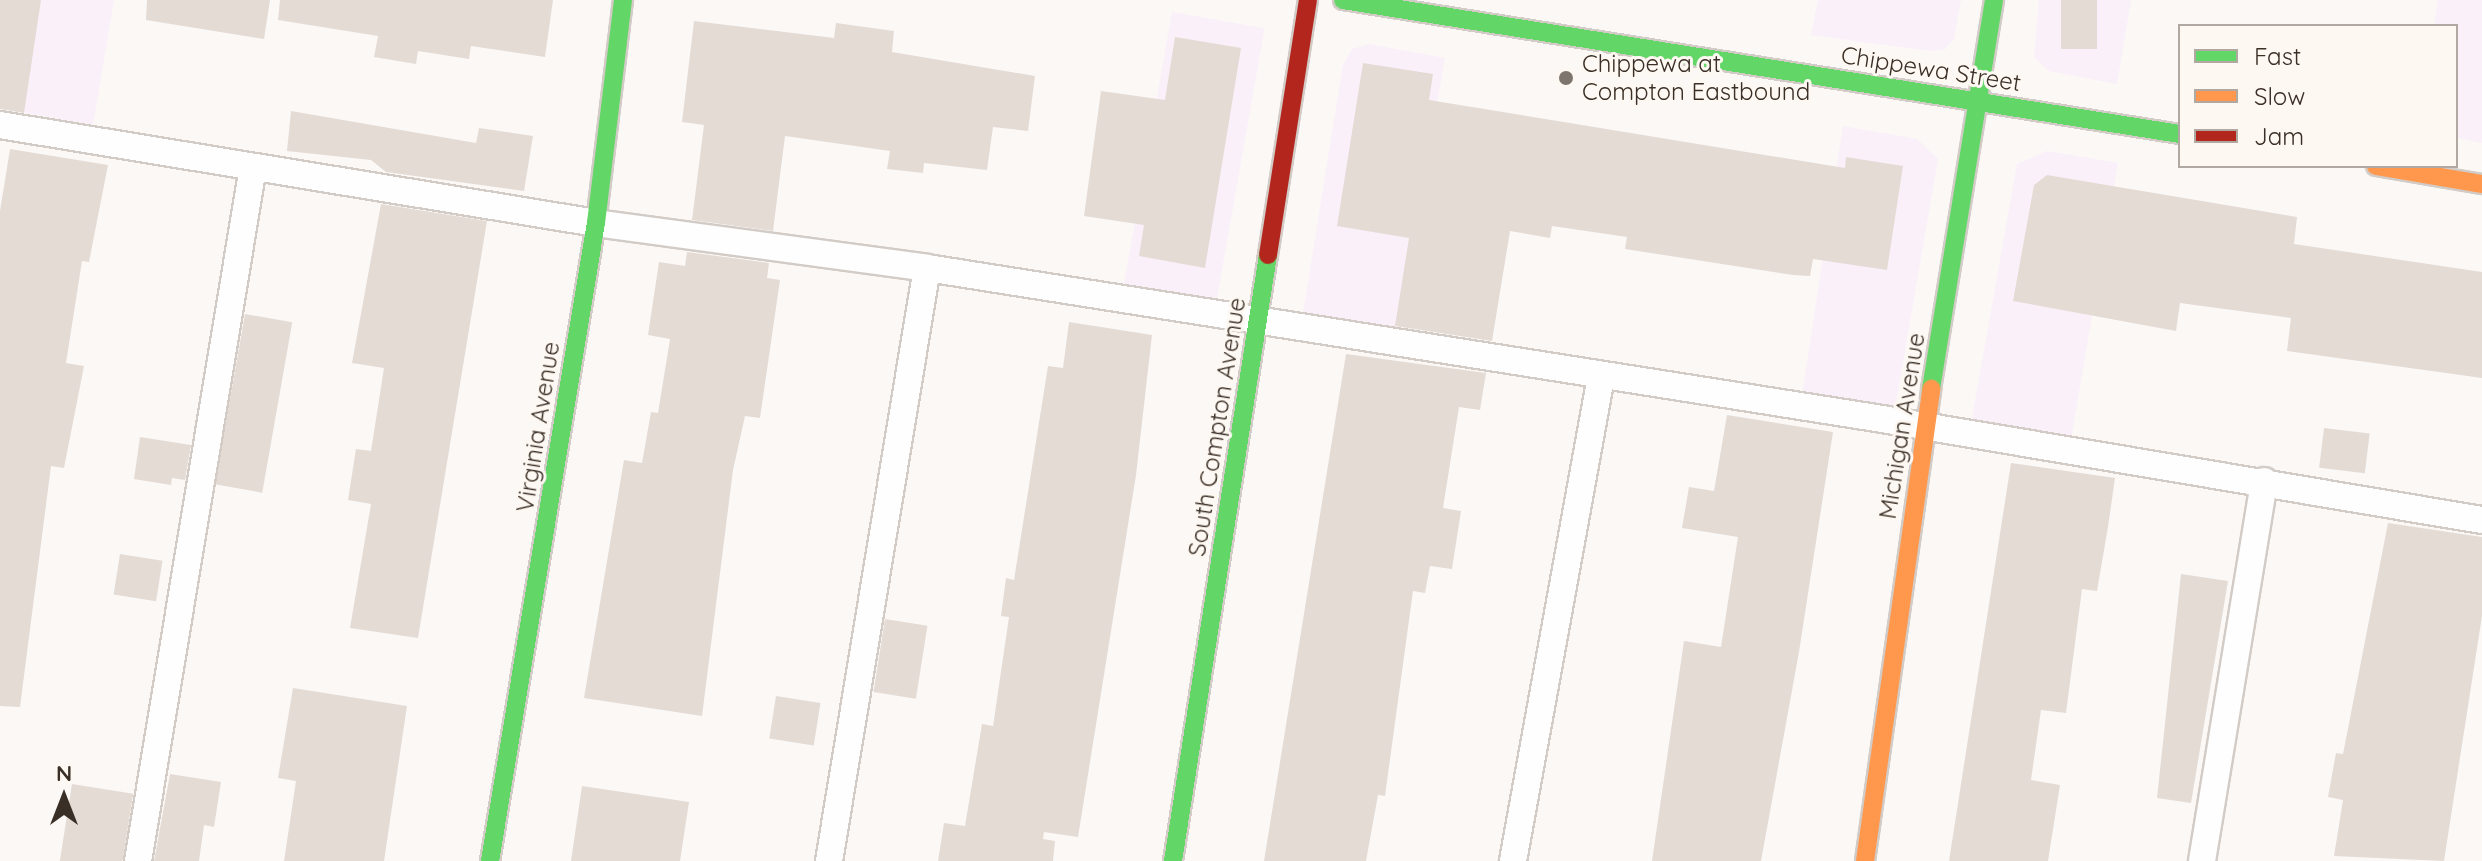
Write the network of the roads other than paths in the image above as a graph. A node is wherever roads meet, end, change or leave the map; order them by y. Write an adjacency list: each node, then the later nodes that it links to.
1 (623, 0): 11 (street, Virginia Avenue)
2 (1308, 0): 13 (street, South Compton Avenue)
3 (1343, 0): 5 (street, Chippewa Street)
4 (1994, 0): 5 (street, Michigan Avenue)
5 (1978, 100): 7 (street, Chippewa Street); 15 (street, Michigan Avenue)
6 (0, 125): 8 (lane)
7 (2178, 134)
8 (253, 167): 11 (lane); 18 (lane)
9 (2388, 168): 10 (street)
10 (2482, 184)
11 (596, 223): 12 (lane); 19 (street, Virginia Avenue)
12 (927, 268): 13 (lane); 20 (lane)
13 (1258, 325): 14 (lane); 21 (street, South Compton Avenue)
14 (1601, 375): 15 (lane); 22 (lane)
15 (1925, 427): 16 (lane); 23 (street, Michigan Avenue)
16 (2264, 481): 17 (lane); 24 (lane)
17 (2482, 520)
18 (138, 861)
19 (490, 861)
20 (829, 861)
21 (1173, 861)
22 (1513, 861)
23 (1865, 861)
24 (2202, 861)

